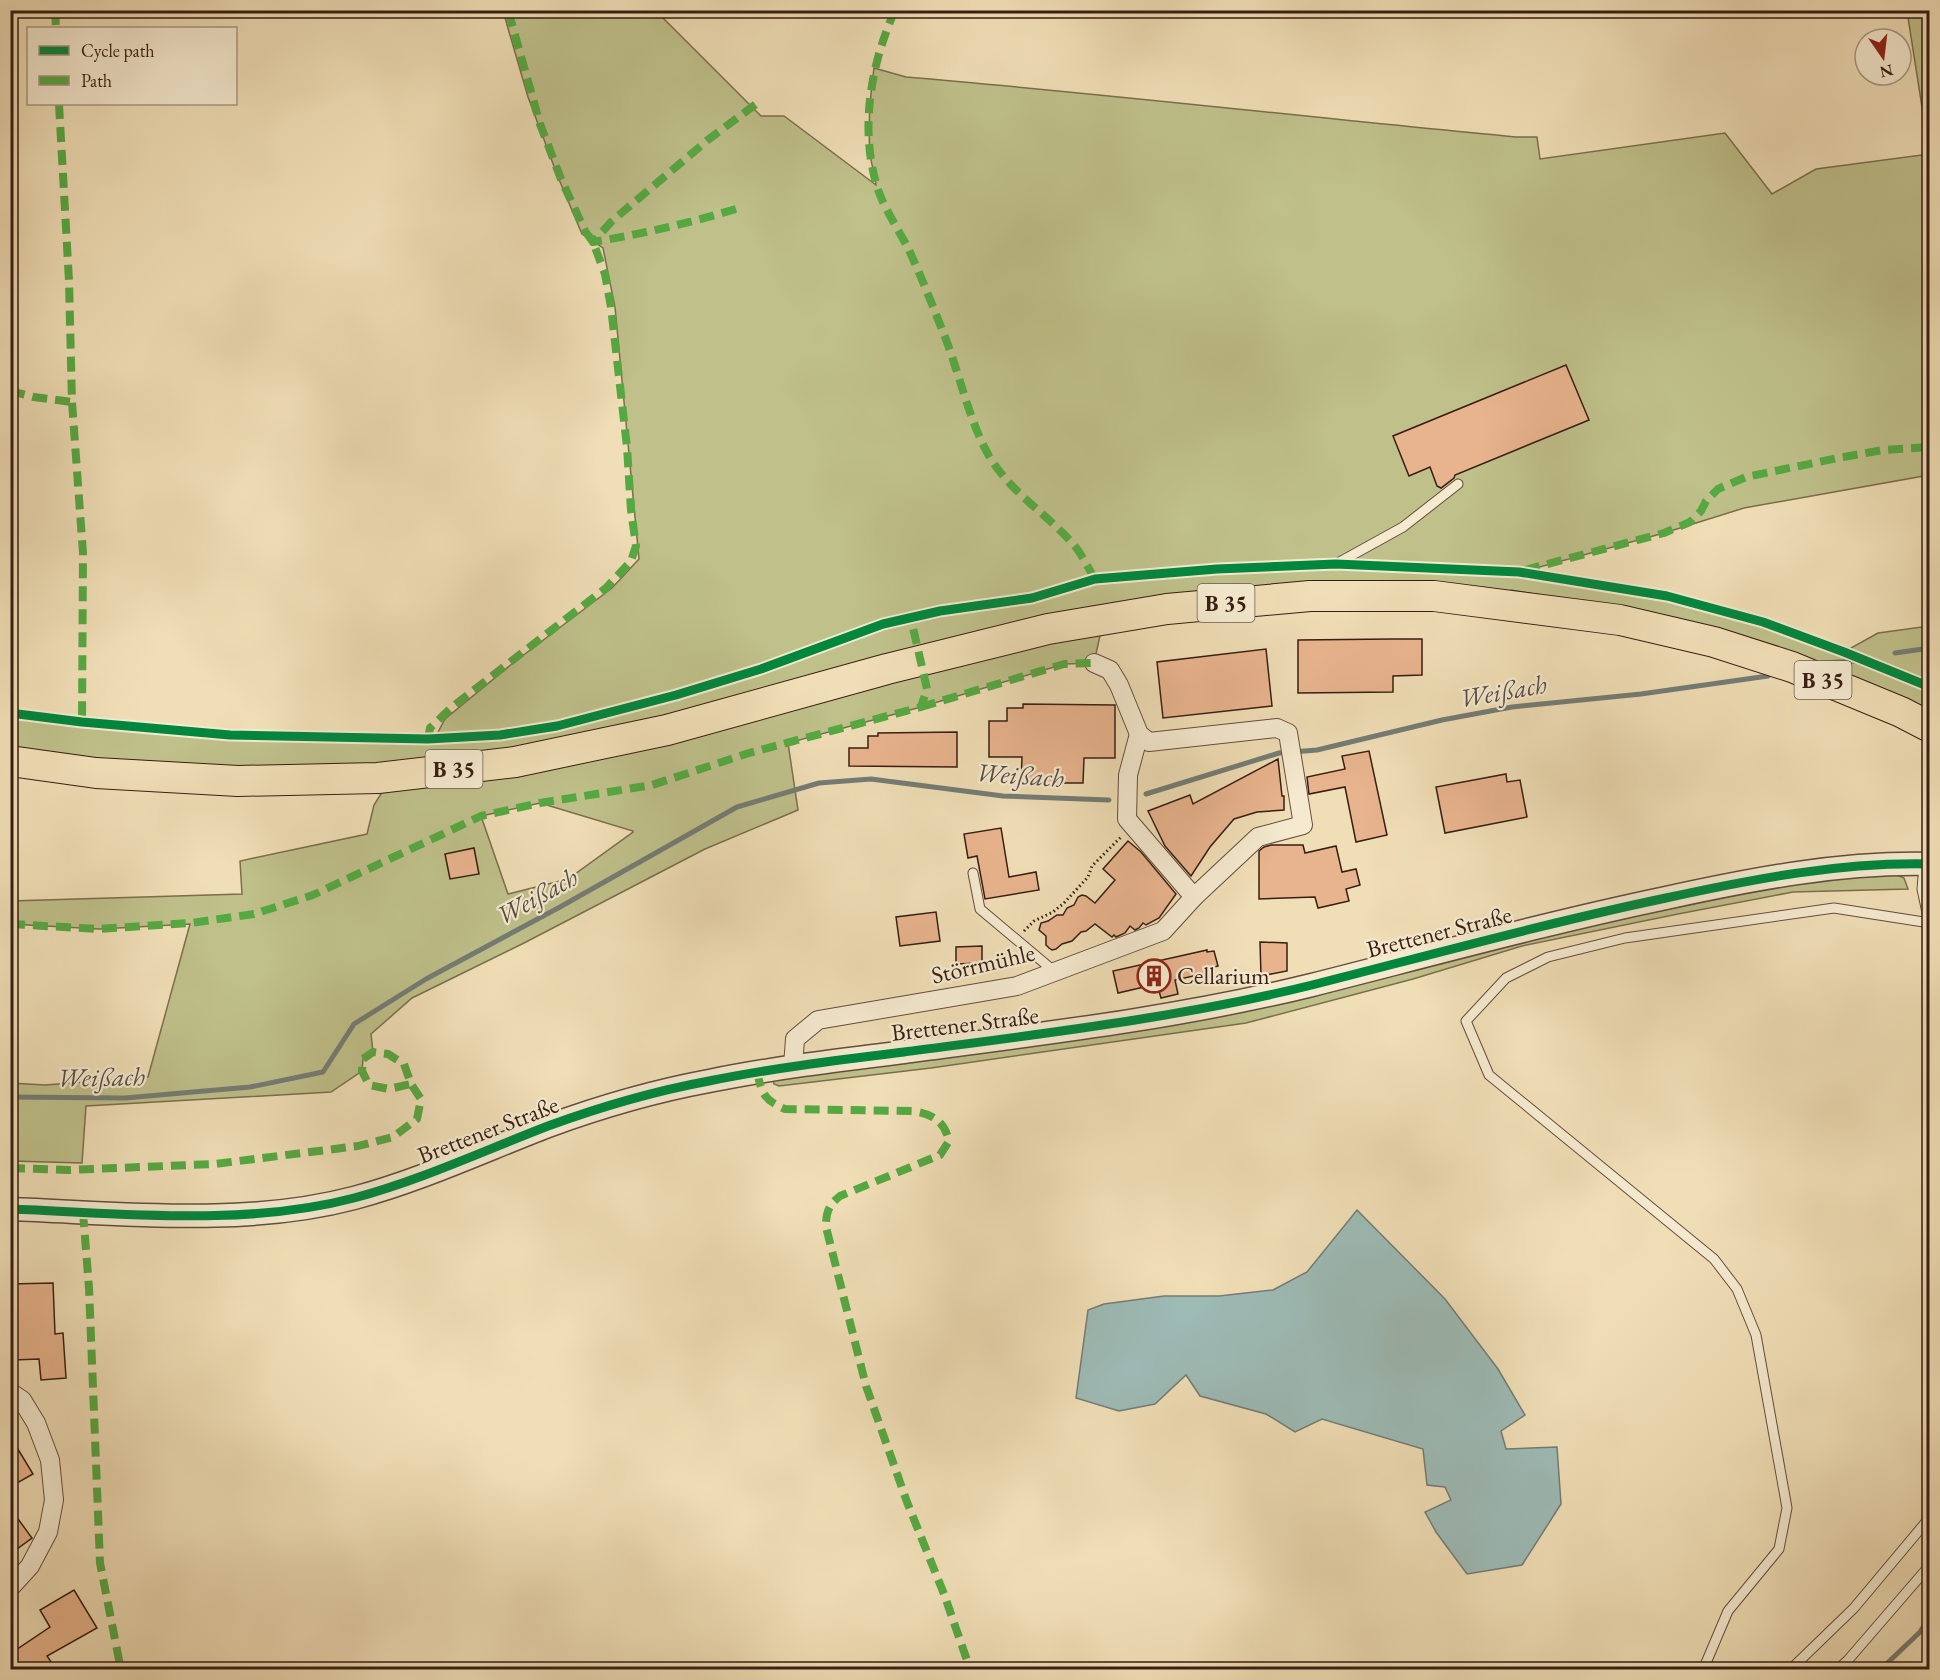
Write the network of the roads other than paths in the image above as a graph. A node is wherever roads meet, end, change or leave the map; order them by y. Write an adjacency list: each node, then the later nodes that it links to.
1 (1458, 484): 2 (lane)
2 (1336, 564)
3 (1095, 663): 5 (street)
4 (1929, 727): 6 (main road, B 35)
5 (1139, 734): 9 (street); 9 (street, Störrmühle)
6 (10, 761)
7 (1927, 864): 10 (lane); 12 (street, Brettener Straße)
8 (973, 873): 11 (lane)
9 (1194, 897): 11 (street, Störrmühle)
10 (1929, 922): 18 (lane)
11 (1054, 972): 12 (street, Störrmühle)
12 (793, 1066): 13 (street, Brettener Straße)
13 (10, 1209)
14 (10, 1392): 17 (street)
15 (1929, 1512): 19 (lane)
16 (1929, 1564): 20 (lane)
17 (10, 1588)
18 (1703, 1670)
19 (1790, 1670)
20 (1837, 1670)

